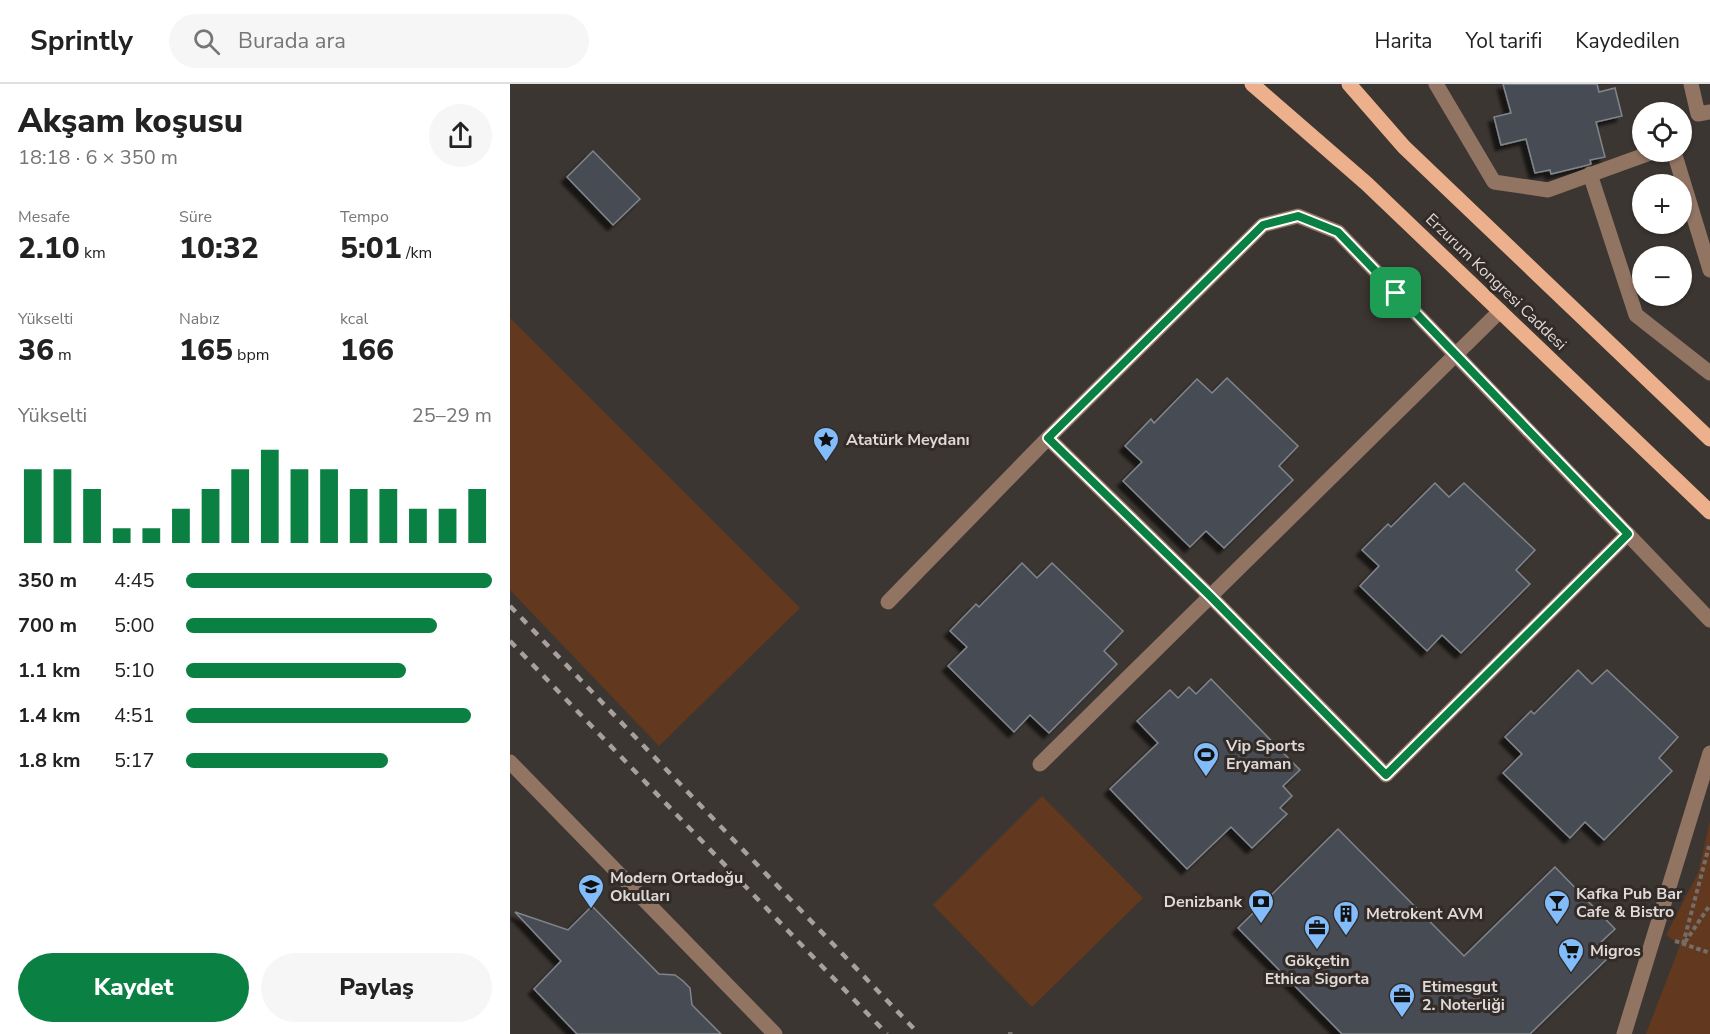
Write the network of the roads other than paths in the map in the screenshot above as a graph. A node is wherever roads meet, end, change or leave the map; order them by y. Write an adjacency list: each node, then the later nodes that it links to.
1 (1252, 84): 10 (main road, Erzurum Kongresi Caddesi)
2 (1349, 84): 14 (main road, Erzurum Kongresi Caddesi)
3 (1436, 84): 8 (street)
4 (1691, 84): 5 (street)
5 (1710, 111)
6 (1632, 159): 8 (street)
7 (1677, 162): 9 (street)
8 (1590, 174): 12 (street)
9 (1710, 270)
10 (1500, 311): 11 (street); 15 (main road, Erzurum Kongresi Caddesi)
11 (1455, 354): 13 (street); 16 (street); 17 (street)
12 (1710, 373)
13 (1048, 438): 17 (street); 18 (street)
14 (1710, 439)
15 (1710, 512)
16 (1628, 534): 17 (street); 19 (street)
17 (1210, 596): 22 (street)
18 (888, 602)
19 (1710, 620)
20 (1710, 753): 24 (street)
21 (510, 762): 23 (street)
22 (1040, 764)
23 (775, 1034)
24 (1624, 1034)

